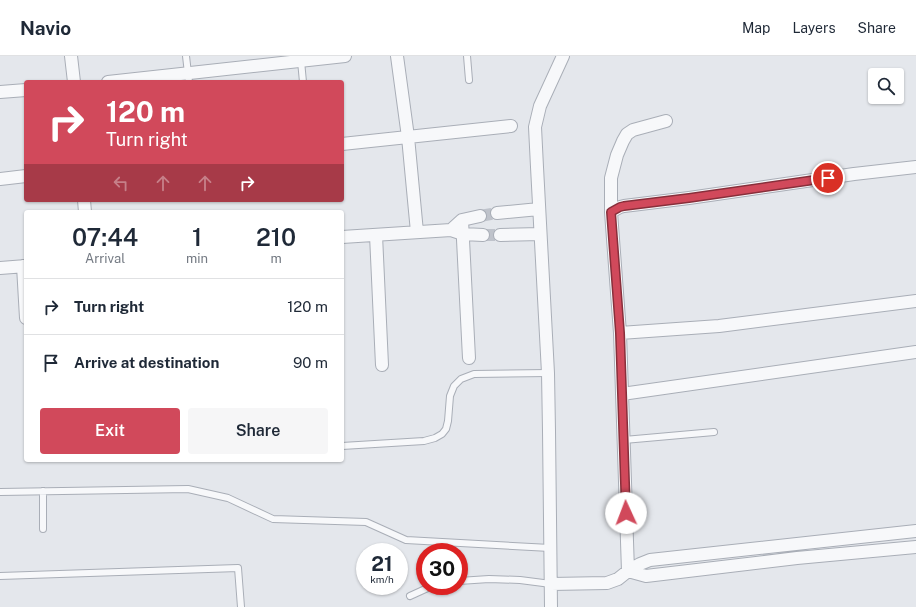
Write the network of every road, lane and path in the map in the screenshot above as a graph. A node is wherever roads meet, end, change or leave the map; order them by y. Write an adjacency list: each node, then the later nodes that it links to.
1 (71, 56): 9 (street)
2 (186, 56): 8 (lane)
3 (344, 56): 7 (street)
4 (396, 56): 17 (street)
5 (467, 56): 12 (lane)
6 (563, 56): 22 (street)
7 (304, 59): 8 (street); 11 (lane)
8 (189, 77): 10 (street)
9 (74, 80)
10 (140, 80)
11 (303, 80)
12 (470, 80)
13 (24, 90): 14 (street)
14 (0, 92)
15 (666, 121): 23 (street)
16 (511, 126): 17 (street)
17 (408, 137): 18 (street); 28 (street)
18 (344, 144)
19 (916, 167): 23 (street)
20 (24, 176): 21 (street)
21 (0, 179)
22 (539, 209): 24 (street); 30 (street)
23 (611, 212): 38 (street)
24 (497, 213)
25 (480, 216): 26 (street)
26 (462, 220): 27 (street); 29 (street)
27 (451, 230): 28 (street); 29 (street)
28 (417, 232): 31 (street)
29 (463, 234): 32 (street); 40 (street)
30 (540, 234): 33 (street); 42 (street)
31 (376, 235): 34 (street); 41 (street)
32 (483, 235)
33 (500, 235)
34 (344, 237)
35 (24, 266): 36 (street)
36 (0, 268)
37 (916, 301): 38 (street)
38 (620, 333): 43 (street)
39 (916, 352): 43 (street)
40 (469, 358)
41 (382, 365)
42 (548, 373): 46 (lane); 52 (street)
43 (622, 394): 45 (street)
44 (714, 432): 45 (lane)
45 (624, 440): 53 (street)
46 (344, 446)
47 (43, 491): 48 (lane); 49 (lane); 52 (lane)
48 (0, 492)
49 (43, 529)
50 (916, 531): 53 (street)
51 (916, 547): 53 (street)
52 (550, 548): 56 (street)
53 (628, 571): 56 (street)
54 (0, 576): 59 (lane)
55 (468, 580): 56 (lane)
56 (551, 584): 60 (street)
57 (416, 593): 58 (lane)
58 (410, 596)
59 (241, 607)
60 (551, 607)

